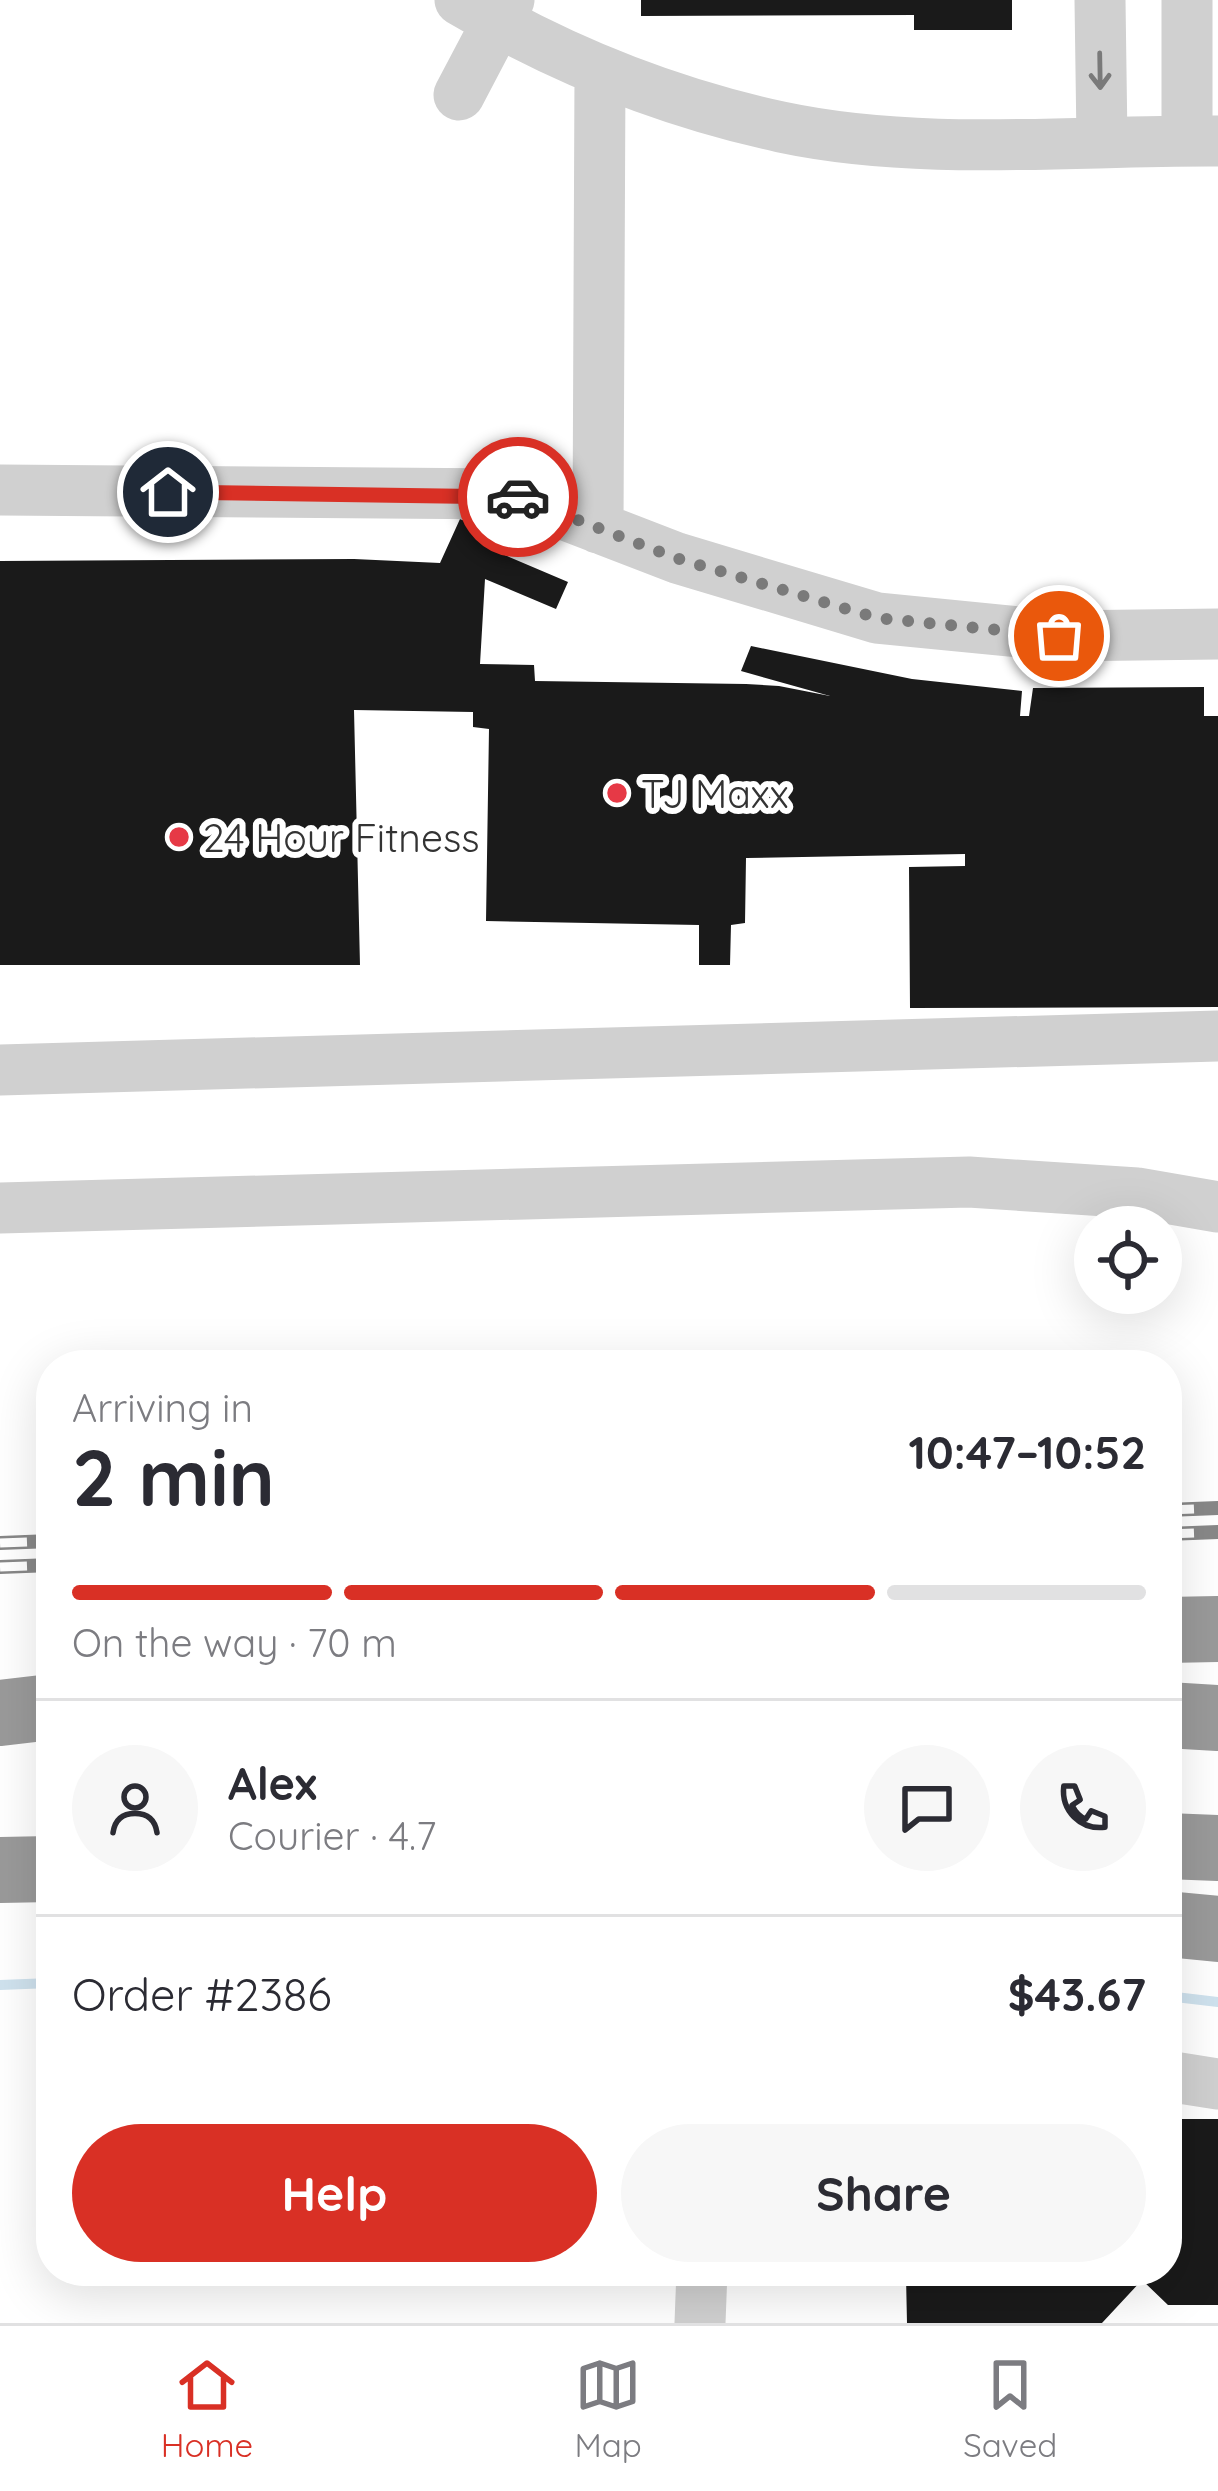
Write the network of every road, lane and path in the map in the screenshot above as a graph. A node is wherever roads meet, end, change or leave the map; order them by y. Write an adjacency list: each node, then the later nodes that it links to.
1 (1100, 0): 6 (lane, one-way to 6)
2 (1186, 0): 7 (lane)
3 (489, 7): 4 (lane); 5 (lane)
4 (599, 72): 6 (lane); 9 (lane)
5 (459, 95)
6 (1102, 141): 7 (lane)
7 (1202, 141)
8 (0, 490): 9 (lane)
9 (598, 528): 10 (lane)
10 (1218, 634)
11 (1218, 1036): 12 (lane)
12 (0, 1070)
13 (1218, 1207): 14 (lane)
14 (0, 1208)
15 (1218, 1629): 16 (highway)
16 (1182, 1630)
17 (36, 1710): 18 (highway)
18 (0, 1716): 20 (highway)
19 (1182, 1716): 21 (highway)
20 (36, 1717)
21 (1218, 1718)
22 (1182, 1847): 23 (highway)
23 (1218, 1848)
24 (36, 1869): 25 (highway)
25 (0, 1870)
26 (1182, 1925): 27 (highway)
27 (1218, 1929)
28 (1182, 2078): 29 (lane)
29 (1218, 2084)
30 (701, 2286): 31 (lane)
31 (700, 2323)

